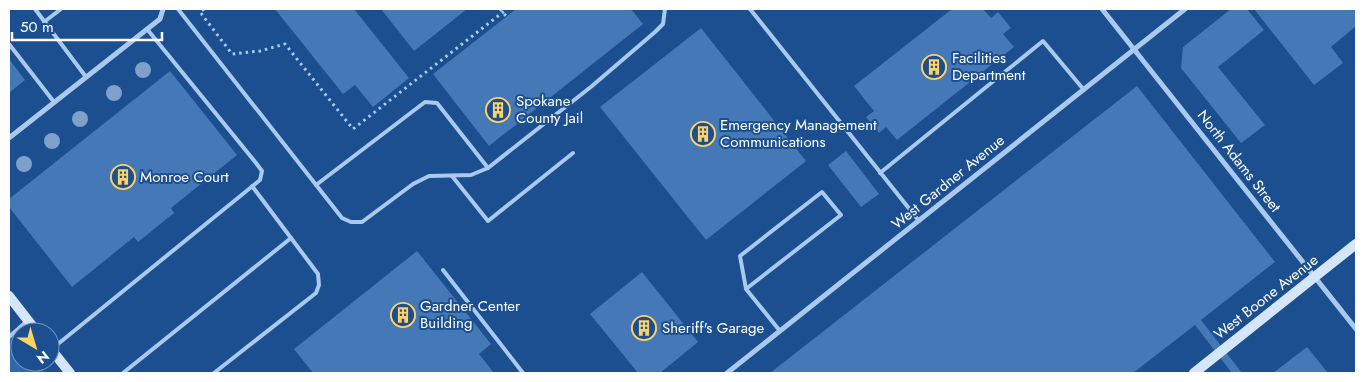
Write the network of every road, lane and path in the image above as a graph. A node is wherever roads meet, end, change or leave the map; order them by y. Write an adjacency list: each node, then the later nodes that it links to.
1 (35, 9): 13 (lane)
2 (61, 9): 13 (lane)
3 (163, 9): 14 (street)
4 (178, 9): 25 (lane)
5 (204, 9): 7 (path)
6 (500, 9): 12 (path, bridge)
7 (506, 9)
8 (665, 9): 22 (lane)
9 (750, 9): 23 (lane)
10 (1102, 9): 16 (street, North Adams Street)
11 (1185, 9): 16 (street, West Gardner Avenue)
12 (506, 16)
13 (44, 22): 17 (lane)
14 (147, 29): 17 (street); 26 (lane)
15 (9, 44): 19 (lane)
16 (1135, 49): 18 (street, West Gardner Avenue); 31 (street, North Adams Street)
17 (86, 77): 19 (street)
18 (1084, 90): 23 (lane); 27 (street, West Gardner Avenue)
19 (54, 102): 20 (street)
20 (9, 138)
21 (573, 154): 24 (lane)
22 (488, 168): 24 (lane); 25 (lane)
23 (880, 173): 27 (lane)
24 (452, 176): 25 (lane)
25 (316, 185)
26 (252, 186): 28 (lane); 38 (lane)
27 (919, 221): 36 (street, West Gardner Avenue)
28 (291, 238): 41 (lane); 42 (lane)
29 (1356, 244): 31 (main road, West Boone Avenue)
30 (443, 270): 43 (lane)
31 (1315, 277): 35 (street, North Adams Street); 45 (main road, West Boone Avenue)
32 (746, 289): 32 (lane); 36 (lane)
33 (9, 296): 34 (main road)
34 (28, 320): 37 (lane)
35 (1356, 329)
36 (780, 331): 44 (street, West Gardner Avenue)
37 (9, 336)
38 (60, 342)
39 (60, 360): 40 (main road)
40 (70, 373)
41 (123, 373)
42 (214, 373)
43 (523, 373)
44 (727, 373)
45 (1194, 373)

